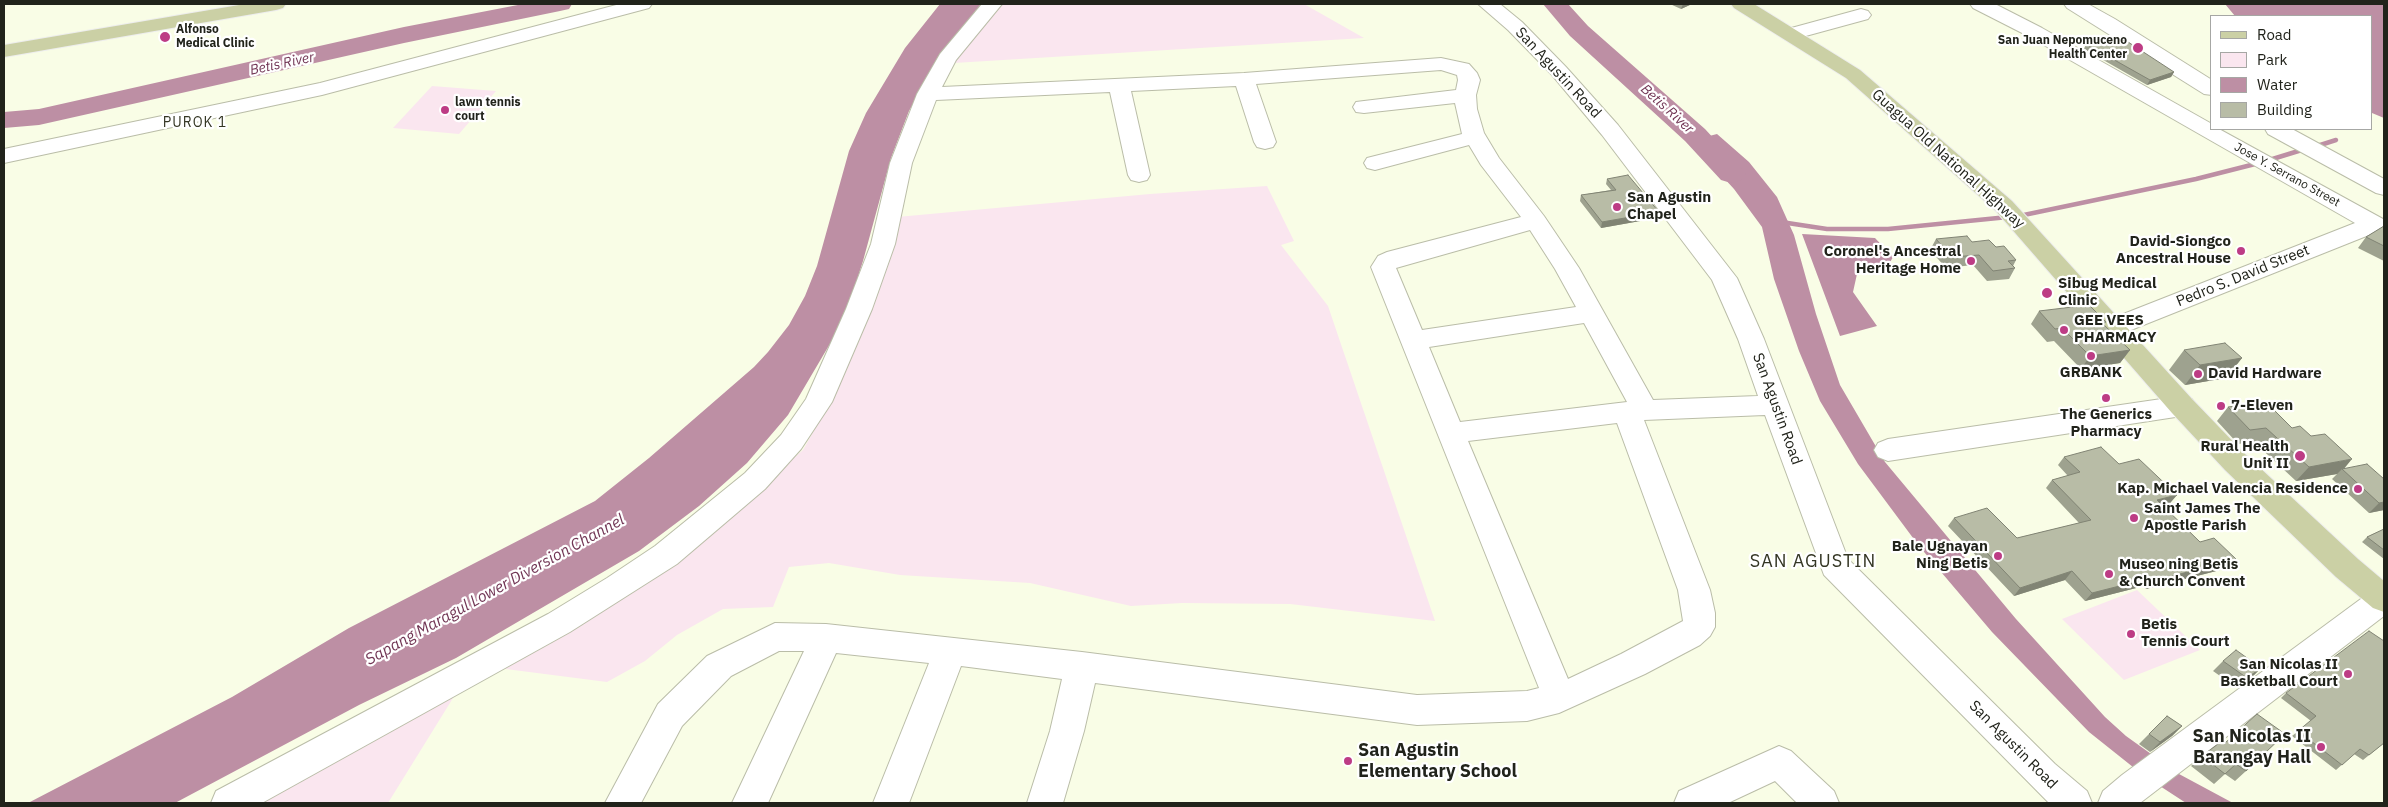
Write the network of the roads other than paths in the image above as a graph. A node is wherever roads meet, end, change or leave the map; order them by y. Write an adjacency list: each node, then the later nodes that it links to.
1 (276, 4): 10 (main road)
2 (642, 4): 20 (street)
3 (992, 4): 14 (street)
4 (1488, 4): 29 (street, San Agustin Road)
5 (1741, 4): 9 (main road, Guagua Old National Highway)
6 (1980, 4): 25 (street, Jose Y. Serrano Street)
7 (2074, 4): 13 (street)
8 (1860, 14): 9 (street)
9 (1791, 34): 27 (main road, Guagua Old National Highway)
10 (4, 51)
11 (1244, 79): 12 (street); 15 (street); 19 (street)
12 (1119, 86): 14 (street); 22 (street)
13 (2210, 88)
14 (928, 94): 40 (street)
15 (1465, 95): 16 (street); 18 (street)
16 (1364, 107)
17 (2278, 130): 23 (street)
18 (1475, 137): 21 (street); 24 (street)
19 (1265, 142)
20 (4, 156)
21 (1375, 163)
22 (1139, 174)
23 (2384, 188)
24 (1536, 221): 26 (street); 28 (street)
25 (2380, 227): 27 (street, Pedro S. David Street)
26 (1592, 313): 28 (street); 31 (street)
27 (2112, 328): 30 (main road, Guagua Old National Highway)
28 (1413, 340): 32 (street)
29 (1775, 405): 31 (street); 47 (street, San Agustin Road)
30 (2182, 406): 33 (street); 34 (main road, Guagua Old National Highway)
31 (1636, 411): 32 (street); 38 (street)
32 (1453, 433): 38 (street)
33 (1888, 450)
34 (2384, 599): 39 (street)
35 (826, 638): 36 (street); 41 (street); 42 (street)
36 (950, 651): 37 (street); 43 (street)
37 (1082, 666): 38 (street); 44 (street)
38 (1559, 698)
39 (2125, 795)
40 (229, 803)
41 (623, 803)
42 (750, 803)
43 (891, 803)
44 (1045, 803)
45 (1692, 803): 46 (street)
46 (1821, 803)
47 (2074, 803)

